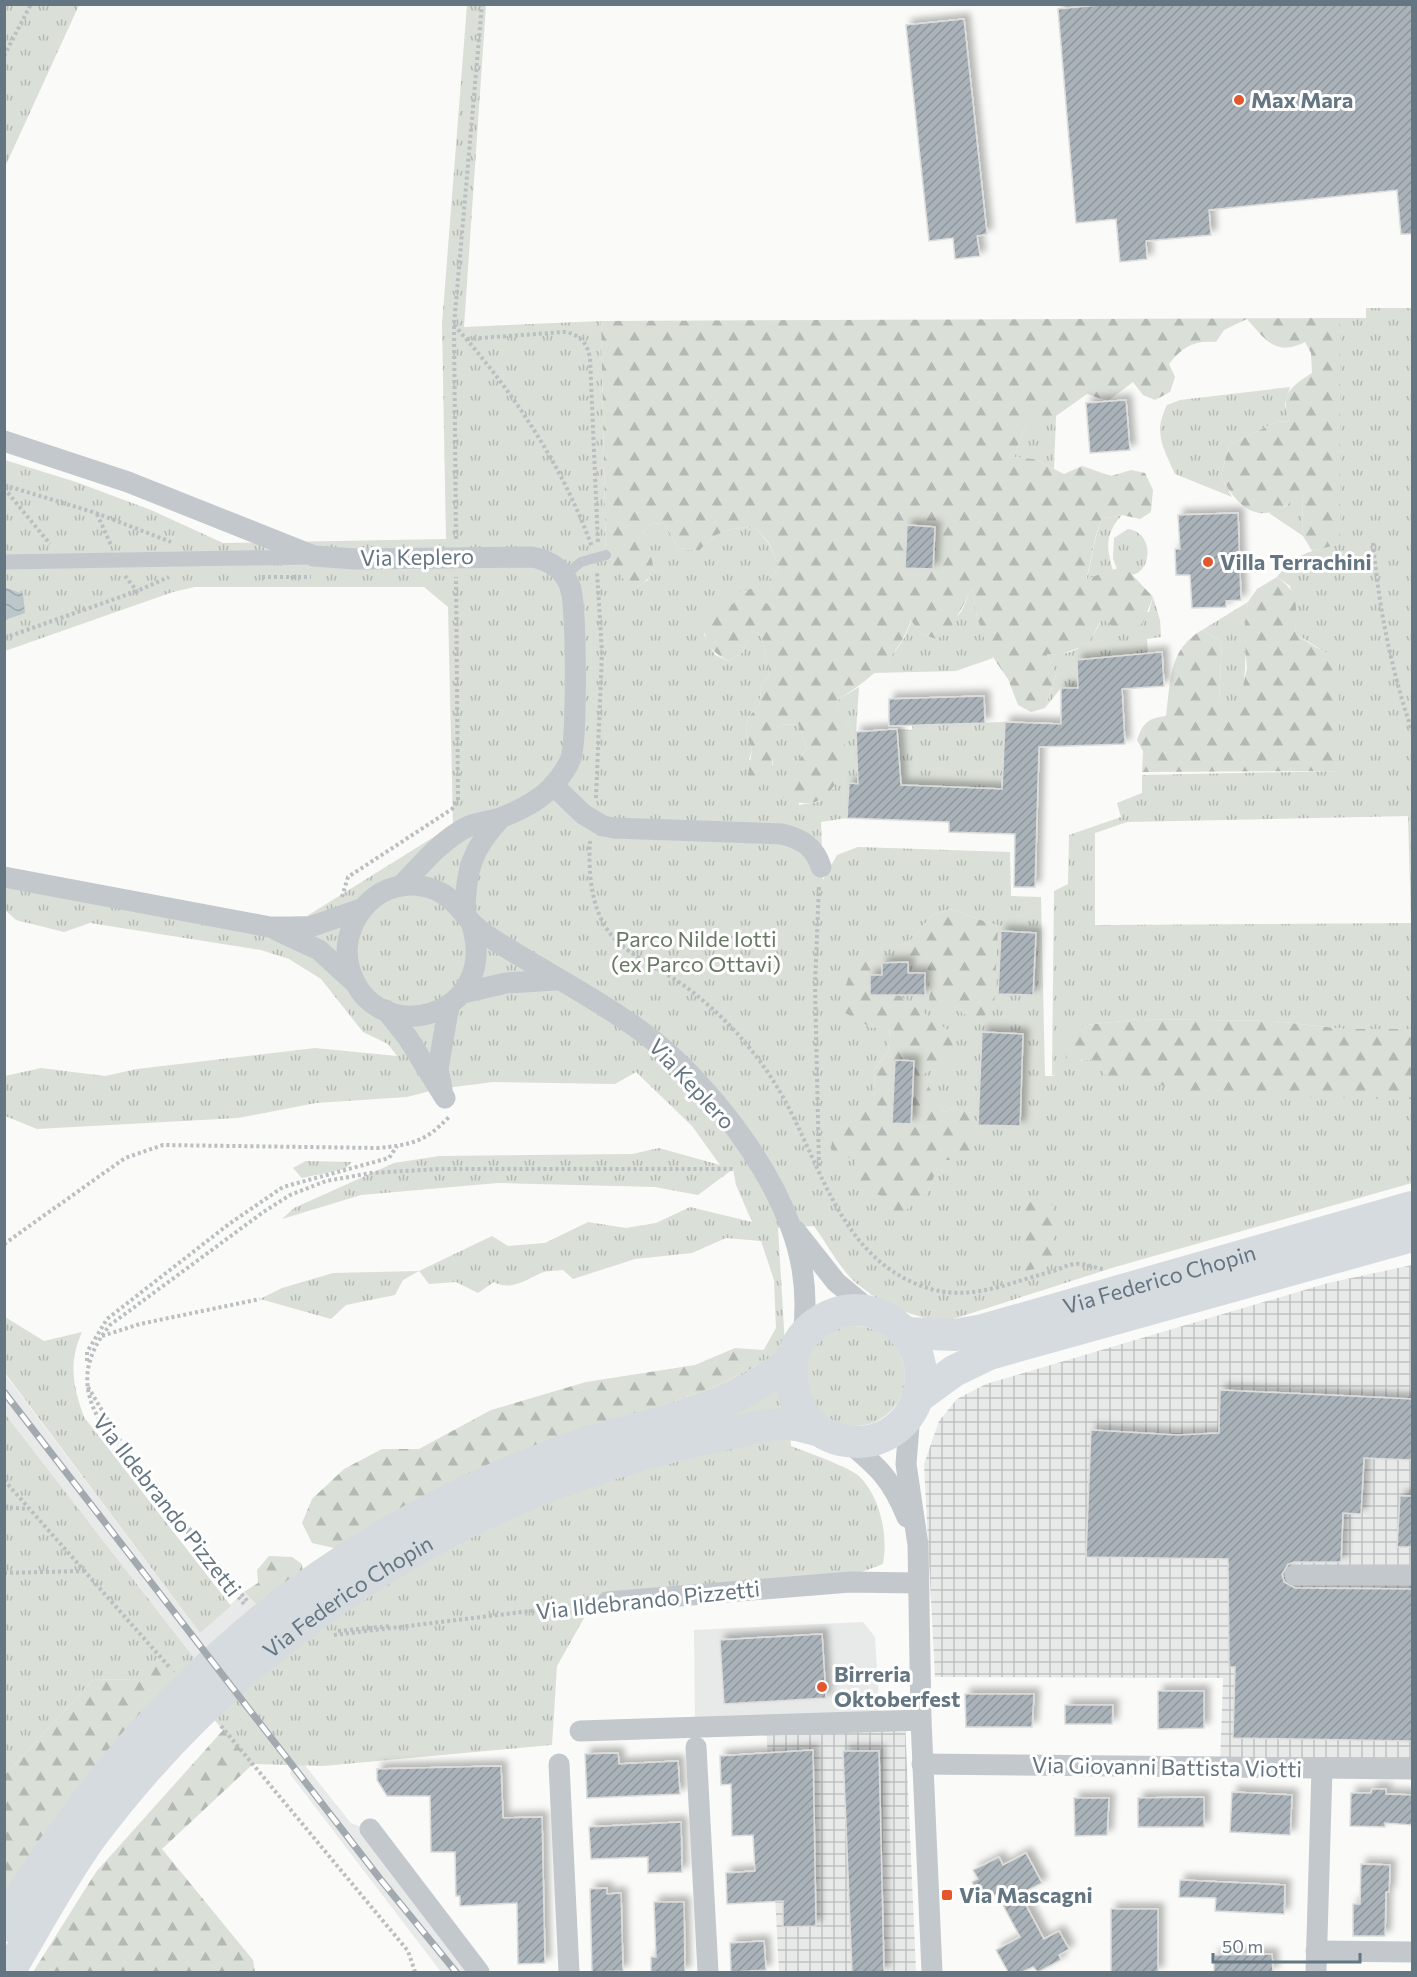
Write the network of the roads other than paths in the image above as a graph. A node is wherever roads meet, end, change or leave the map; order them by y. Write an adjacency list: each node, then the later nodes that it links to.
1 (4, 441): 2 (street, Via Keplero)
2 (314, 556): 4 (street); 5 (street, Via Keplero)
3 (600, 556): 5 (lane)
4 (4, 562)
5 (564, 576): 6 (street)
6 (553, 785): 7 (street); 8 (street)
7 (501, 818): 10 (street); 12 (street)
8 (821, 867)
9 (4, 877): 13 (street)
10 (401, 886): 11 (street); 12 (street)
11 (361, 909): 13 (street); 15 (street)
12 (468, 917): 14 (street, Via Keplero); 16 (street)
13 (270, 927): 15 (street)
14 (556, 980): 16 (street); 19 (street, Via Keplero)
15 (357, 985): 17 (street)
16 (456, 999): 17 (street); 17 (street)
17 (386, 1010)
18 (1413, 1207): 22 (main road, Via Federico Chopin)
19 (790, 1225): 21 (street); 23 (street)
20 (1413, 1236): 24 (main road, Via Federico Chopin)
21 (873, 1312): 22 (main road, Via Federico Chopin); 23 (main road, Via Federico Chopin)
22 (905, 1333): 24 (main road, Via Federico Chopin)
23 (797, 1348): 25 (main road); 38 (main road, Via Federico Chopin)
24 (914, 1406): 25 (main road, Via Federico Chopin); 26 (street)
25 (833, 1436): 26 (street); 38 (main road, Via Federico Chopin)
26 (918, 1545): 29 (street)
27 (1295, 1575): 28 (street)
28 (1413, 1575)
29 (917, 1583): 30 (street, Via Ildebrando Pizzetti); 31 (street)
30 (608, 1602)
31 (921, 1720): 32 (street); 35 (street)
32 (580, 1731)
33 (696, 1748): 46 (street)
34 (559, 1764): 45 (street)
35 (922, 1764): 36 (street, Via Giovanni Battista Viotti); 47 (street)
36 (1322, 1768): 37 (street, Via Giovanni Battista Viotti); 41 (street)
37 (1413, 1769)
38 (117, 1782): 40 (main road, Via Federico Chopin); 43 (main road, Via Federico Chopin)
39 (370, 1829): 44 (street)
40 (4, 1926)
41 (1316, 1951): 42 (street); 48 (street)
42 (1413, 1952)
43 (9, 1972)
44 (479, 1972)
45 (569, 1972)
46 (708, 1972)
47 (932, 1972)
48 (1316, 1972)

